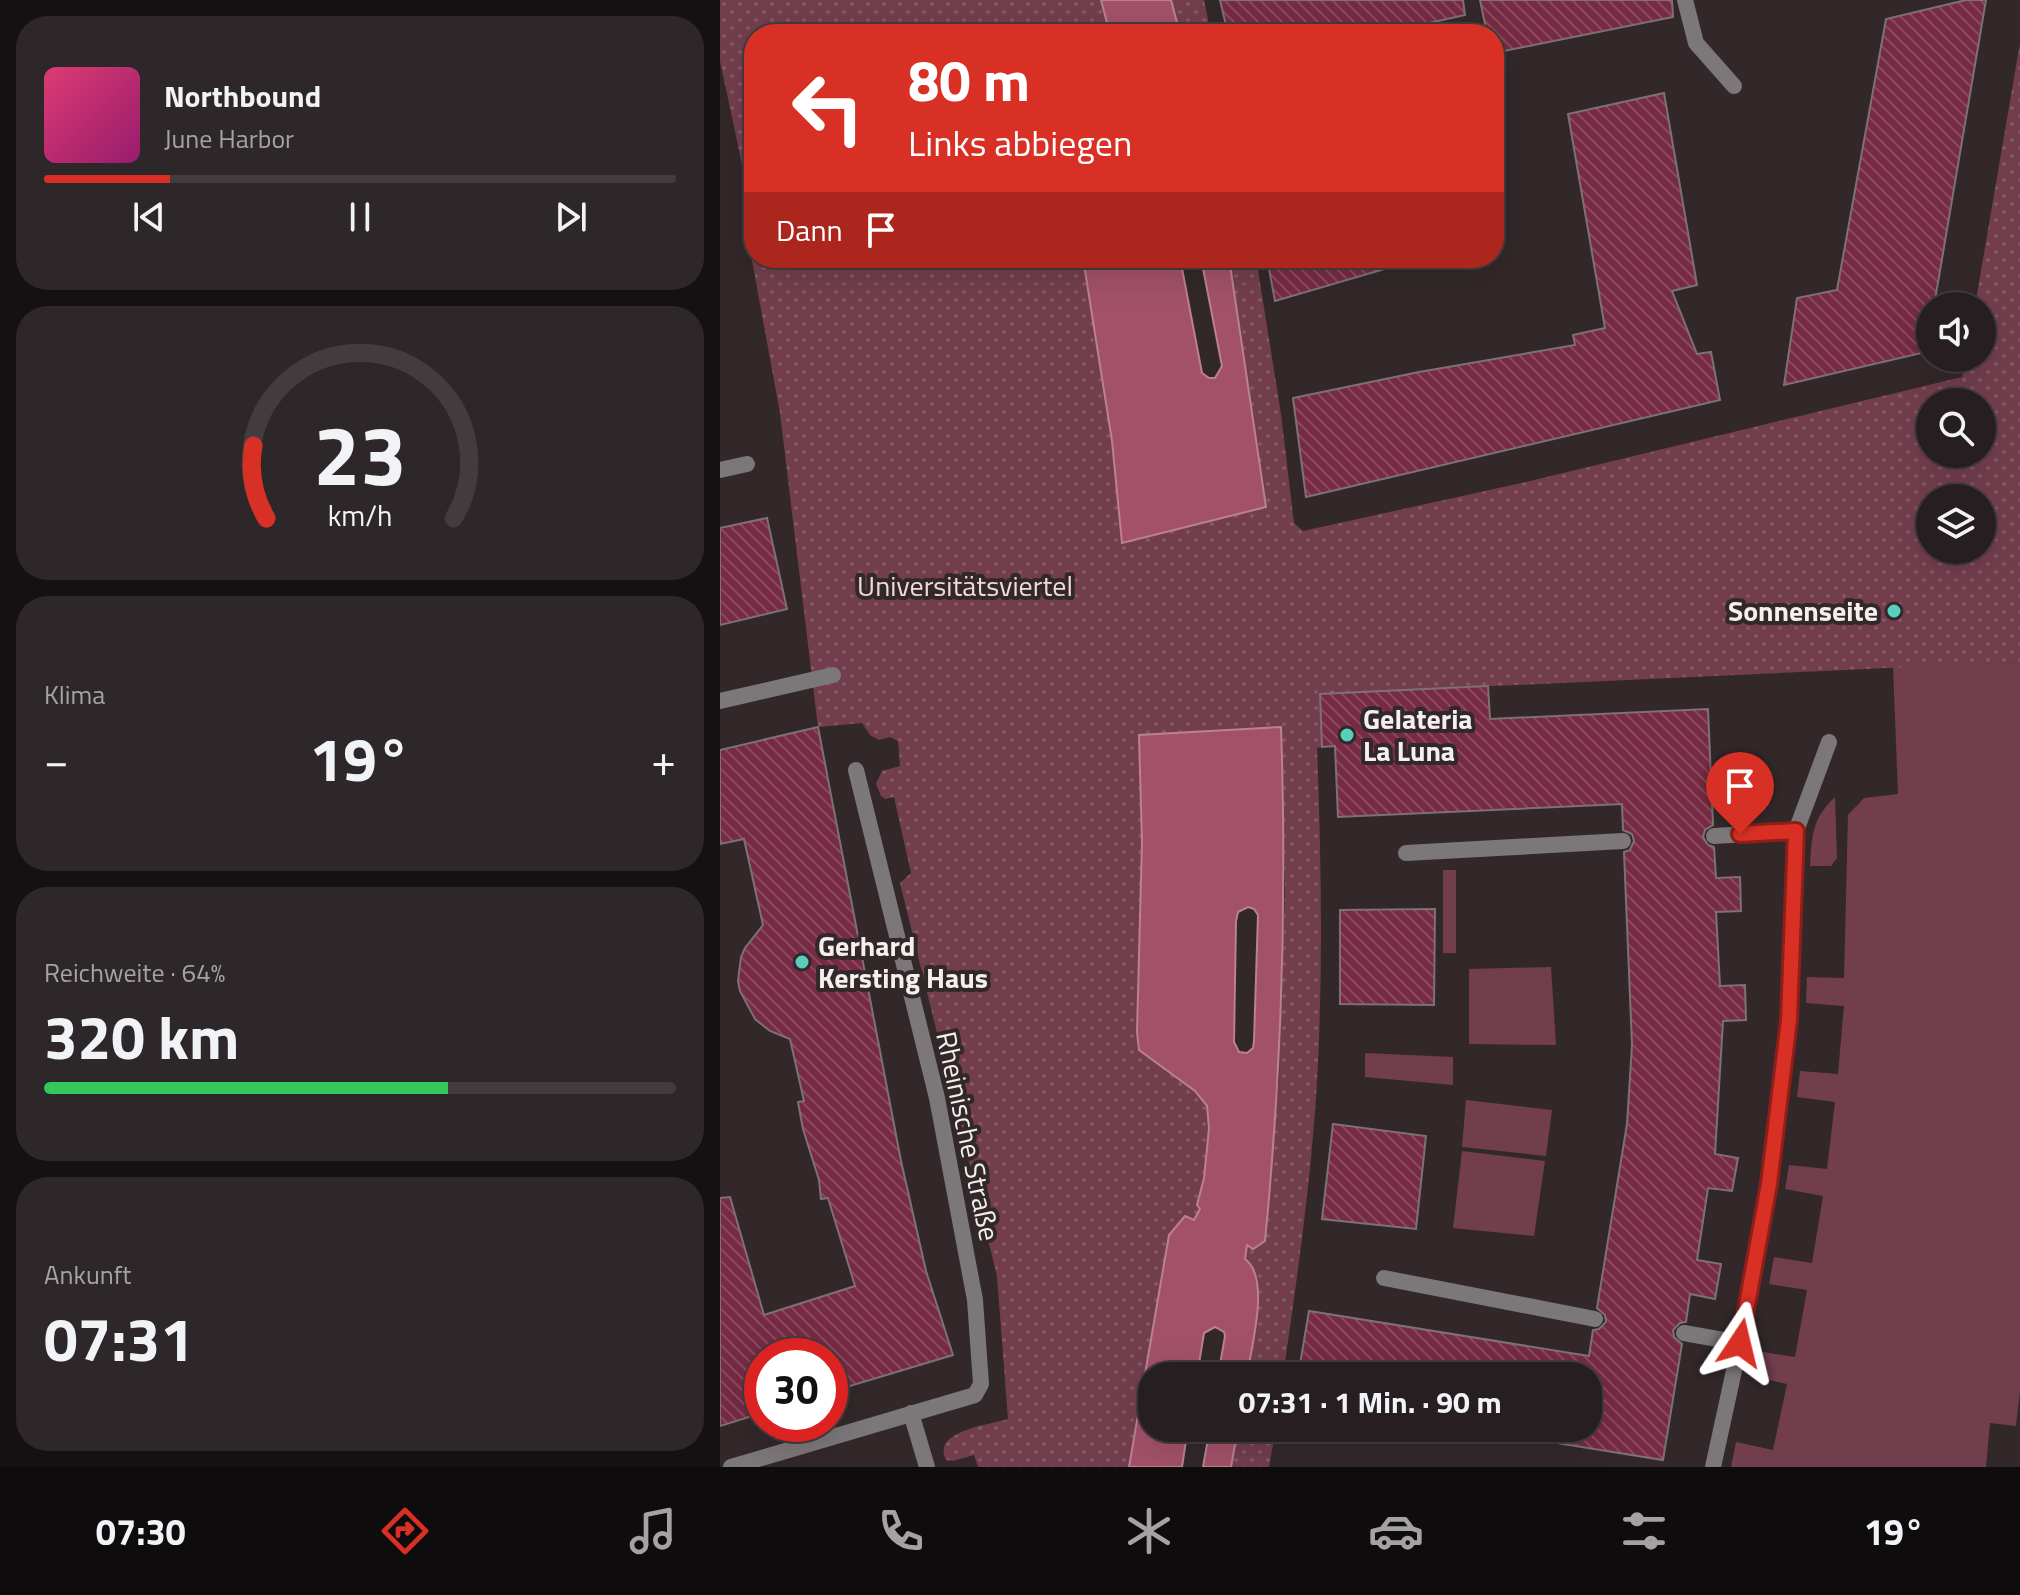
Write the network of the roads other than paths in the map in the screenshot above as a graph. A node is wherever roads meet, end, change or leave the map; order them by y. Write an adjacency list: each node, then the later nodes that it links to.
1 (1685, 0): 2 (street)
2 (1734, 86)
3 (747, 464): 4 (street)
4 (720, 470)
5 (833, 675): 6 (street)
6 (720, 701)
7 (1829, 742): 9 (street)
8 (856, 770): 17 (street, Rheinische Straße)
9 (1796, 831): 10 (street); 16 (street)
10 (1714, 836)
11 (1623, 841): 12 (street)
12 (1406, 853)
13 (1384, 1278): 14 (street)
14 (1595, 1319)
15 (1684, 1333): 16 (street)
16 (1740, 1343): 20 (street)
17 (911, 1413): 18 (street); 19 (street)
18 (731, 1467)
19 (927, 1467)
20 (1713, 1467)

